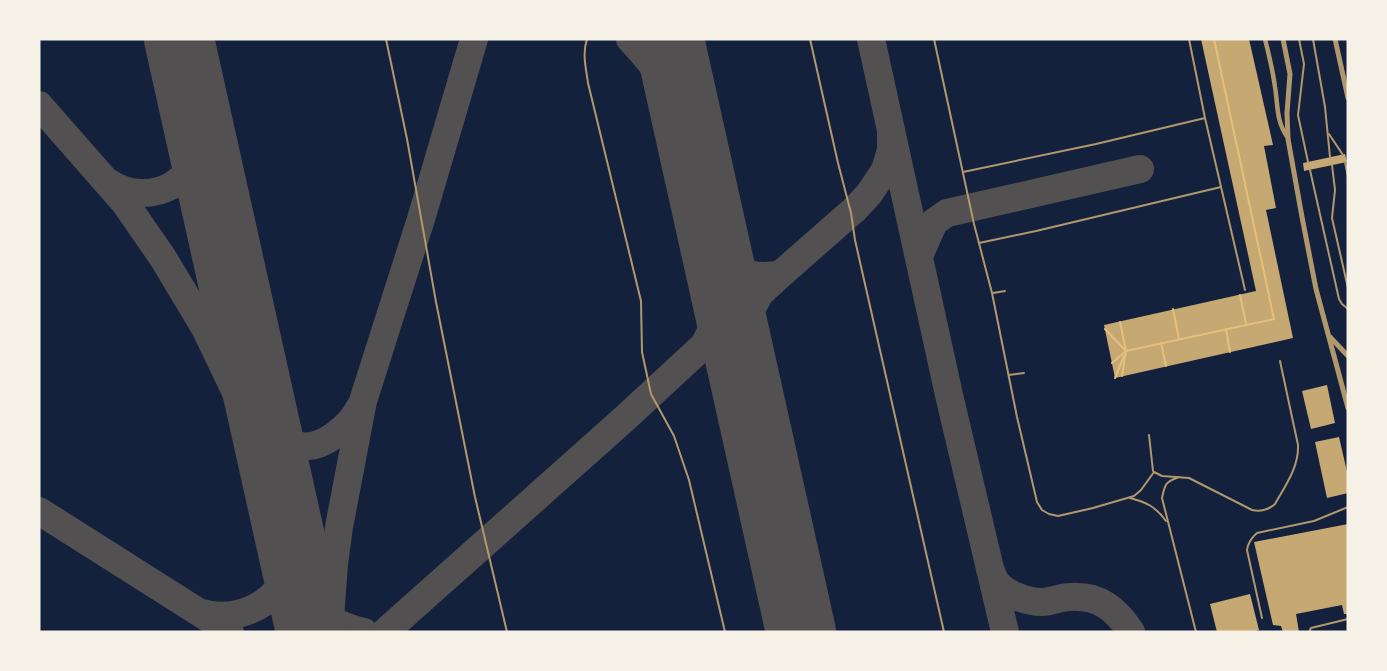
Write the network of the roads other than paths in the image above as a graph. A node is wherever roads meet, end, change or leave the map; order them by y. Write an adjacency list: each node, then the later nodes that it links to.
1 (386, 39): 44 (lane)
2 (587, 39): 45 (lane)
3 (810, 39): 46 (lane)
4 (934, 39): 21 (lane)
5 (1189, 39): 12 (lane)
6 (1265, 39): 14 (street)
7 (1283, 39): 14 (street)
8 (1299, 39): 17 (lane)
9 (1313, 39): 13 (lane)
10 (1335, 39): 11 (street)
11 (1348, 98)
12 (1205, 118): 21 (lane); 23 (lane)
13 (1328, 131): 15 (lane); 16 (lane)
14 (1288, 139): 30 (street)
15 (1343, 154)
16 (1330, 158)
17 (1308, 162)
18 (1345, 162): 22 (lane)
19 (1332, 165): 25 (lane)
20 (1310, 170): 29 (lane)
21 (963, 172): 24 (lane)
22 (1348, 177)
23 (1221, 187): 24 (lane); 26 (lane)
24 (979, 243): 28 (lane)
25 (1348, 288)
26 (1245, 290)
27 (1005, 291): 28 (lane)
28 (992, 293): 34 (lane)
29 (1348, 309)
30 (1329, 336): 31 (street); 35 (street)
31 (1348, 356)
32 (1280, 361): 38 (lane)
33 (1024, 373): 34 (lane)
34 (1009, 375): 39 (lane)
35 (1348, 408)
36 (1149, 435): 37 (lane)
37 (1154, 472): 38 (lane); 39 (lane)
38 (1180, 477): 41 (lane)
39 (1130, 498): 41 (lane)
40 (1348, 507): 42 (lane)
41 (1168, 523): 47 (lane)
42 (1262, 618)
43 (1348, 619): 48 (lane)
44 (507, 632)
45 (725, 632)
46 (944, 632)
47 (1196, 632)
48 (1309, 632)

